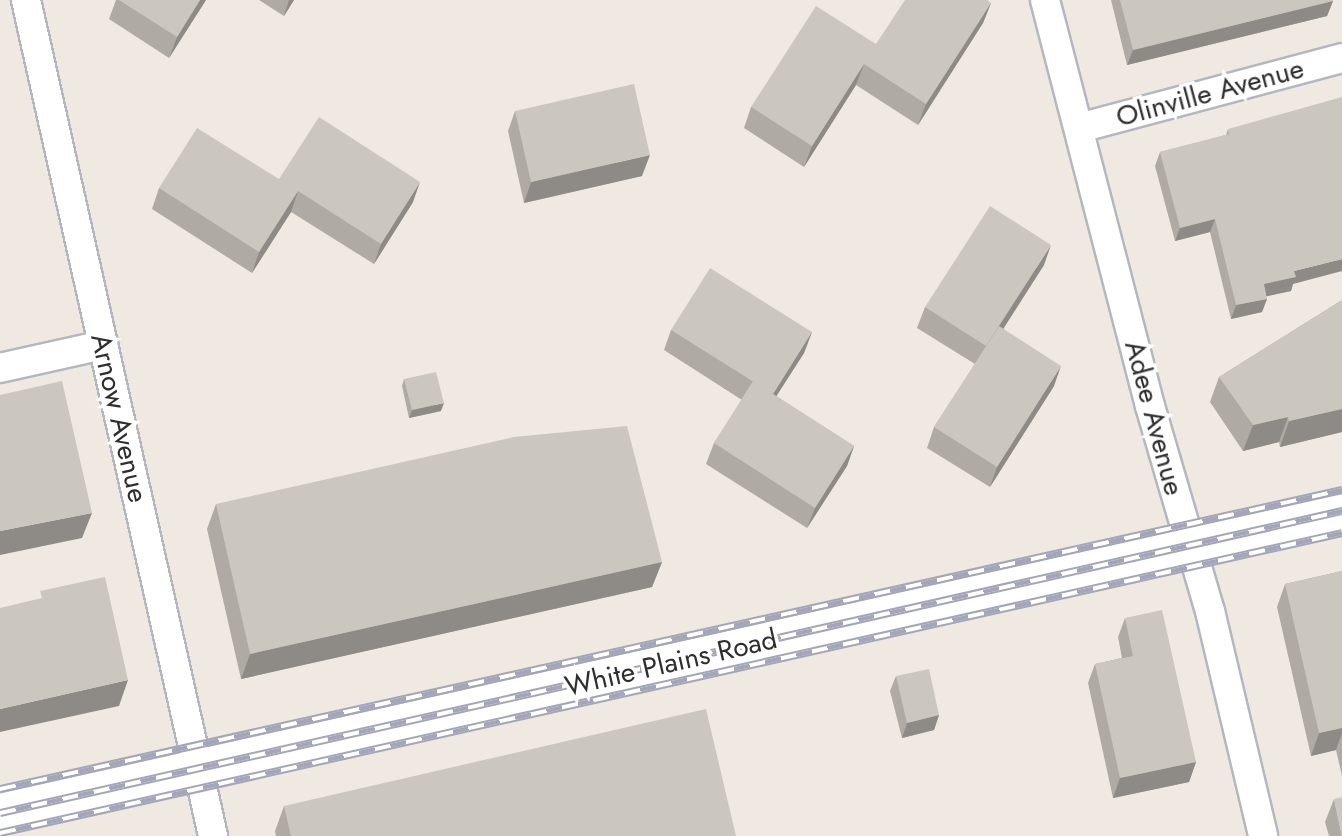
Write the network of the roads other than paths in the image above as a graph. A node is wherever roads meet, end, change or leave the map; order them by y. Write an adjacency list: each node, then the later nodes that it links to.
1 (26, 0): 5 (street, Arnow Avenue)
2 (1045, 0): 4 (street, Adee Avenue)
3 (1342, 58): 4 (street, Olinville Avenue)
4 (1079, 128): 8 (street, Adee Avenue)
5 (103, 345): 6 (street); 9 (street, Arnow Avenue)
6 (0, 368)
7 (1342, 513): 8 (main road, White Plains Road)
8 (1190, 546): 9 (main road, White Plains Road); 11 (street, Adee Avenue)
9 (198, 769): 10 (main road, White Plains Road); 12 (street, Arnow Avenue)
10 (0, 813)
11 (1258, 830)
12 (213, 836)

